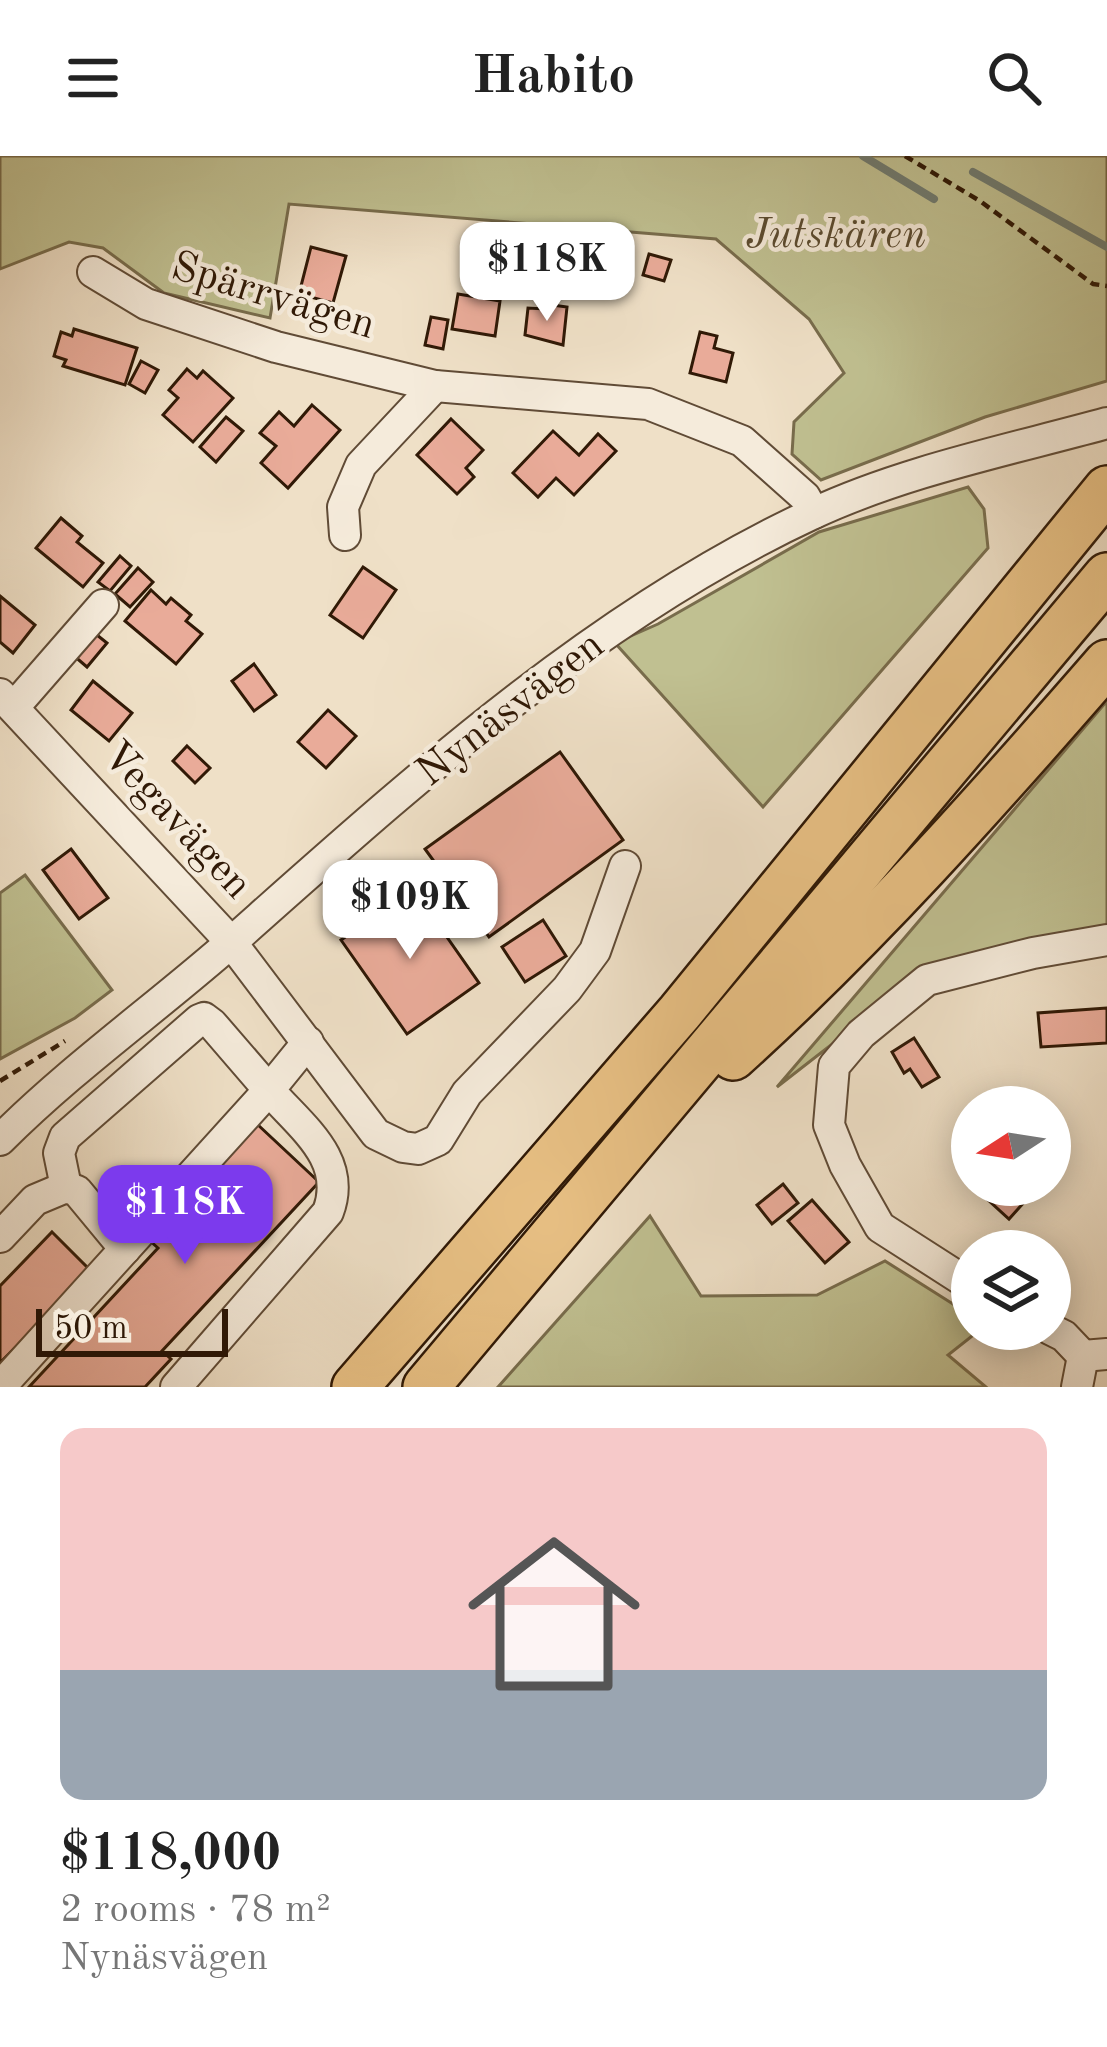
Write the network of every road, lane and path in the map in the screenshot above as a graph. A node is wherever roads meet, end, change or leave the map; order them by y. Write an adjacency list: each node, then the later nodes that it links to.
1 (905, 156): 3 (path)
2 (93, 272): 4 (street, Spärrvägen)
3 (1107, 286)
4 (434, 386): 7 (street, Spärrvägen); 8 (street)
5 (1107, 423): 7 (street, Nynäsvägen)
6 (1096, 502): 27 (highway)
7 (814, 513): 15 (street, Nynäsvägen)
8 (345, 535)
9 (1107, 576): 19 (highway)
10 (104, 605): 12 (street, Vegavägen)
11 (1107, 663): 19 (highway)
12 (7, 700): 15 (street, Vegavägen)
13 (625, 866): 16 (street, Vegavägen)
14 (1107, 940): 23 (street)
15 (232, 942): 16 (street, Vegavägen); 18 (street, Nynäsvägen)
16 (308, 1042): 17 (street)
17 (268, 1090): 20 (street); 22 (street); 26 (street)
18 (0, 1140)
19 (610, 1167): 28 (highway)
20 (66, 1187): 21 (street); 22 (street)
21 (0, 1237)
22 (125, 1249): 25 (street)
23 (951, 1273)
24 (1095, 1355): 29 (street)
25 (0, 1387)
26 (176, 1387)
27 (355, 1387)
28 (426, 1387)
29 (1077, 1387)

